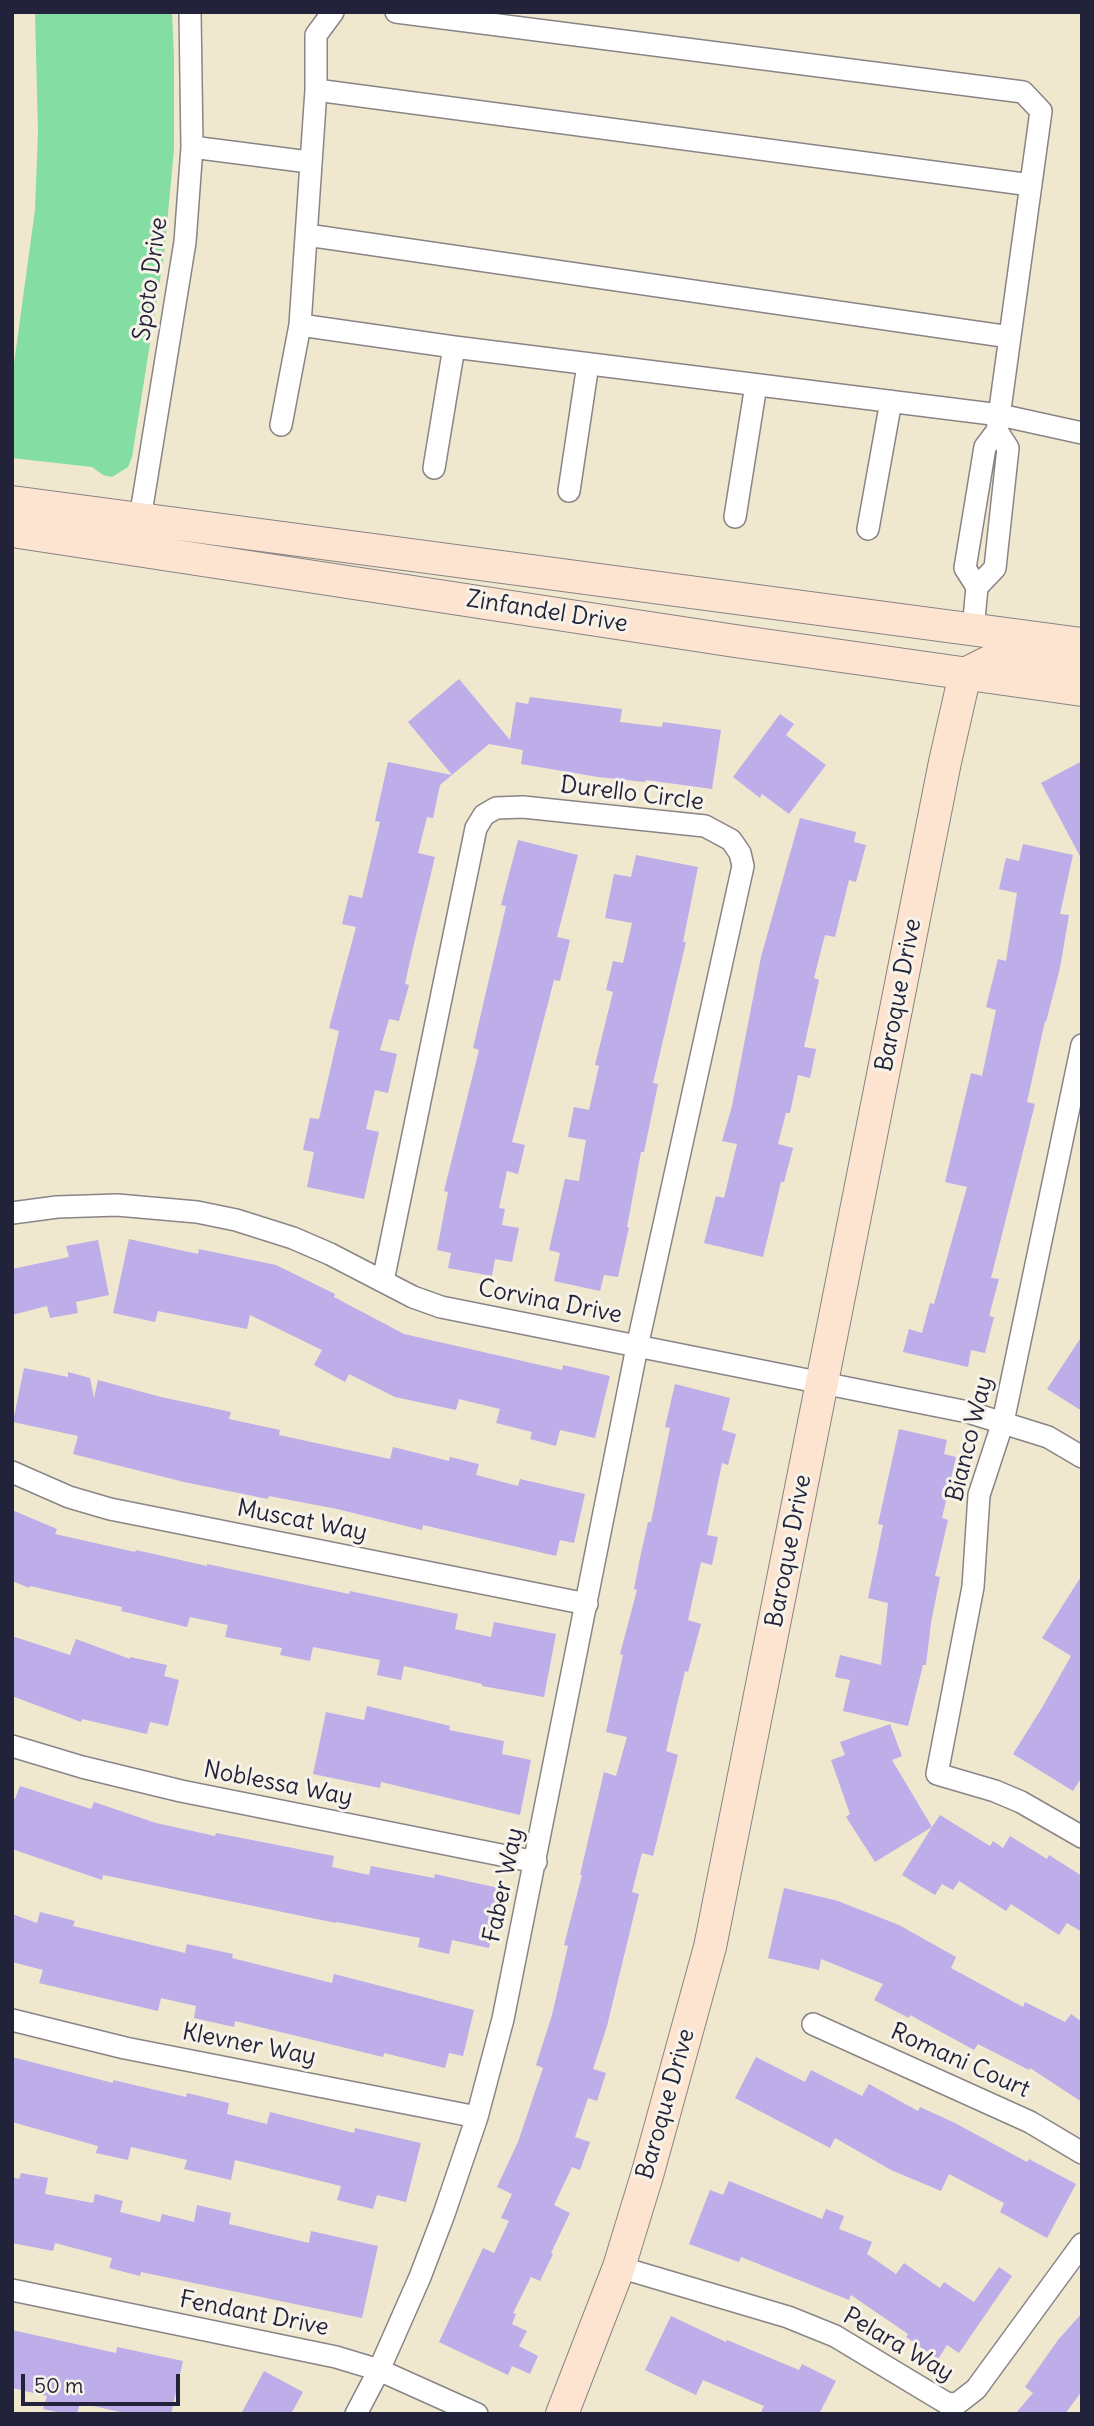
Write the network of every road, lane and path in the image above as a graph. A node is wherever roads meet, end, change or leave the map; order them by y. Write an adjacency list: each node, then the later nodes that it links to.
1 (190, 12): 5 (street, Spoto Drive)
2 (333, 12): 4 (street)
3 (396, 12): 7 (street)
4 (316, 90): 6 (street); 7 (street)
5 (192, 147): 6 (street); 24 (street, Spoto Drive)
6 (309, 162): 8 (street)
7 (1031, 185): 10 (street)
8 (307, 235): 9 (street); 10 (street)
9 (300, 325): 11 (street); 16 (street)
10 (1010, 337): 15 (street)
11 (454, 347): 12 (street); 18 (street)
12 (588, 364): 13 (street); 19 (street)
13 (757, 384): 14 (street); 21 (street)
14 (891, 401): 15 (street); 22 (street)
15 (998, 423): 17 (street); 25 (street); 25 (street)
16 (281, 425)
17 (1082, 433)
18 (434, 468)
19 (569, 491)
20 (12, 502): 24 (street, Zinfandel Drive)
21 (735, 517)
22 (868, 529)
23 (12, 531): 24 (street, Zinfandel Drive)
24 (138, 535): 26 (street, Zinfandel Drive); 27 (street, Zinfandel Drive)
25 (977, 587): 27 (street)
26 (667, 630): 27 (street); 30 (street, Zinfandel Drive)
27 (977, 630): 28 (street, Zinfandel Drive)
28 (1082, 644)
29 (1082, 666): 30 (street)
30 (965, 674): 31 (street, Zinfandel Drive); 36 (street, Baroque Drive)
31 (1082, 690)
32 (1082, 1045): 37 (street, Bianco Way)
33 (12, 1213): 34 (street, Corvina Drive)
34 (383, 1281): 35 (street, Corvina Drive); 35 (street, Durello Circle)
35 (637, 1347): 36 (street, Corvina Drive); 40 (street, Faber Way)
36 (822, 1383): 37 (street, Corvina Drive); 49 (street, Baroque Drive)
37 (1003, 1422): 38 (street, Corvina Drive); 42 (street, Bianco Way)
38 (1082, 1457)
39 (12, 1472): 40 (street, Muscat Way)
40 (587, 1604): 43 (street, Faber Way)
41 (12, 1746): 43 (street, Noblessa Way)
42 (1082, 1837)
43 (536, 1862): 46 (street, Faber Way)
44 (12, 2020): 46 (street, Klevner Way)
45 (813, 2024): 47 (street, Romani Court)
46 (477, 2118): 51 (street, Faber Way)
47 (1082, 2153)
48 (1082, 2244): 49 (street, Pelara Way)
49 (619, 2267): 54 (street, Baroque Drive)
50 (12, 2290): 51 (street, Fendant Drive)
51 (379, 2370): 52 (street, Faber Way); 53 (street, Fendant Drive)
52 (356, 2414)
53 (477, 2414)
54 (562, 2414)

